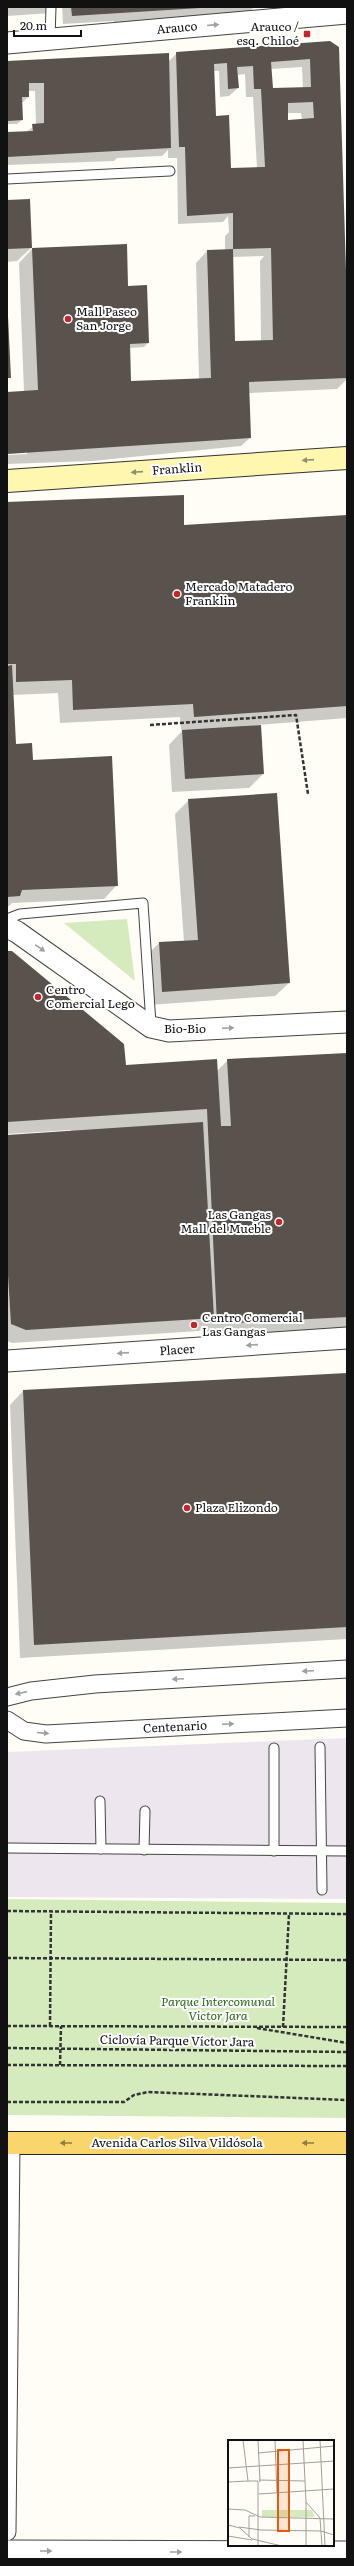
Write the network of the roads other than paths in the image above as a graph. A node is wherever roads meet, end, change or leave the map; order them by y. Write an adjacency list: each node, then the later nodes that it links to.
1 (51, 7): 3 (lane)
2 (347, 13): 3 (street, Arauco, one-way to 2)
3 (50, 39): 4 (street, Arauco)
4 (7, 43)
5 (170, 171): 6 (lane)
6 (7, 179)
7 (347, 458): 8 (main road, Franklin, one-way to 8)
8 (7, 481)
9 (7, 919): 12 (lane)
10 (7, 927): 12 (street, Bio-Bio, one-way to 12)
11 (347, 1022): 12 (street, Bio-Bio, one-way to 11)
12 (151, 1027)
13 (347, 1338): 14 (street, Placer, one-way to 14)
14 (7, 1361)
15 (347, 1669): 16 (street, one-way to 16)
16 (7, 1697)
17 (347, 1718): 18 (street, Centenario, one-way to 17)
18 (7, 1720)
19 (320, 1747): 27 (lane)
20 (274, 1748): 26 (lane)
21 (100, 1801): 24 (lane)
22 (145, 1811): 25 (lane)
23 (7, 1848): 24 (lane)
24 (101, 1849): 25 (lane)
25 (144, 1850): 26 (lane)
26 (274, 1851): 27 (lane)
27 (321, 1851): 28 (lane); 29 (lane)
28 (347, 1852)
29 (322, 1890)
30 (9, 2143): 31 (main road, Avenida Carlos Silva Vildósola, one-way to 30); 32 (street)
31 (347, 2143)
32 (7, 2532)
33 (7, 2551): 35 (street, one-way to 35)
34 (347, 2552): 35 (street)
35 (310, 2556)

